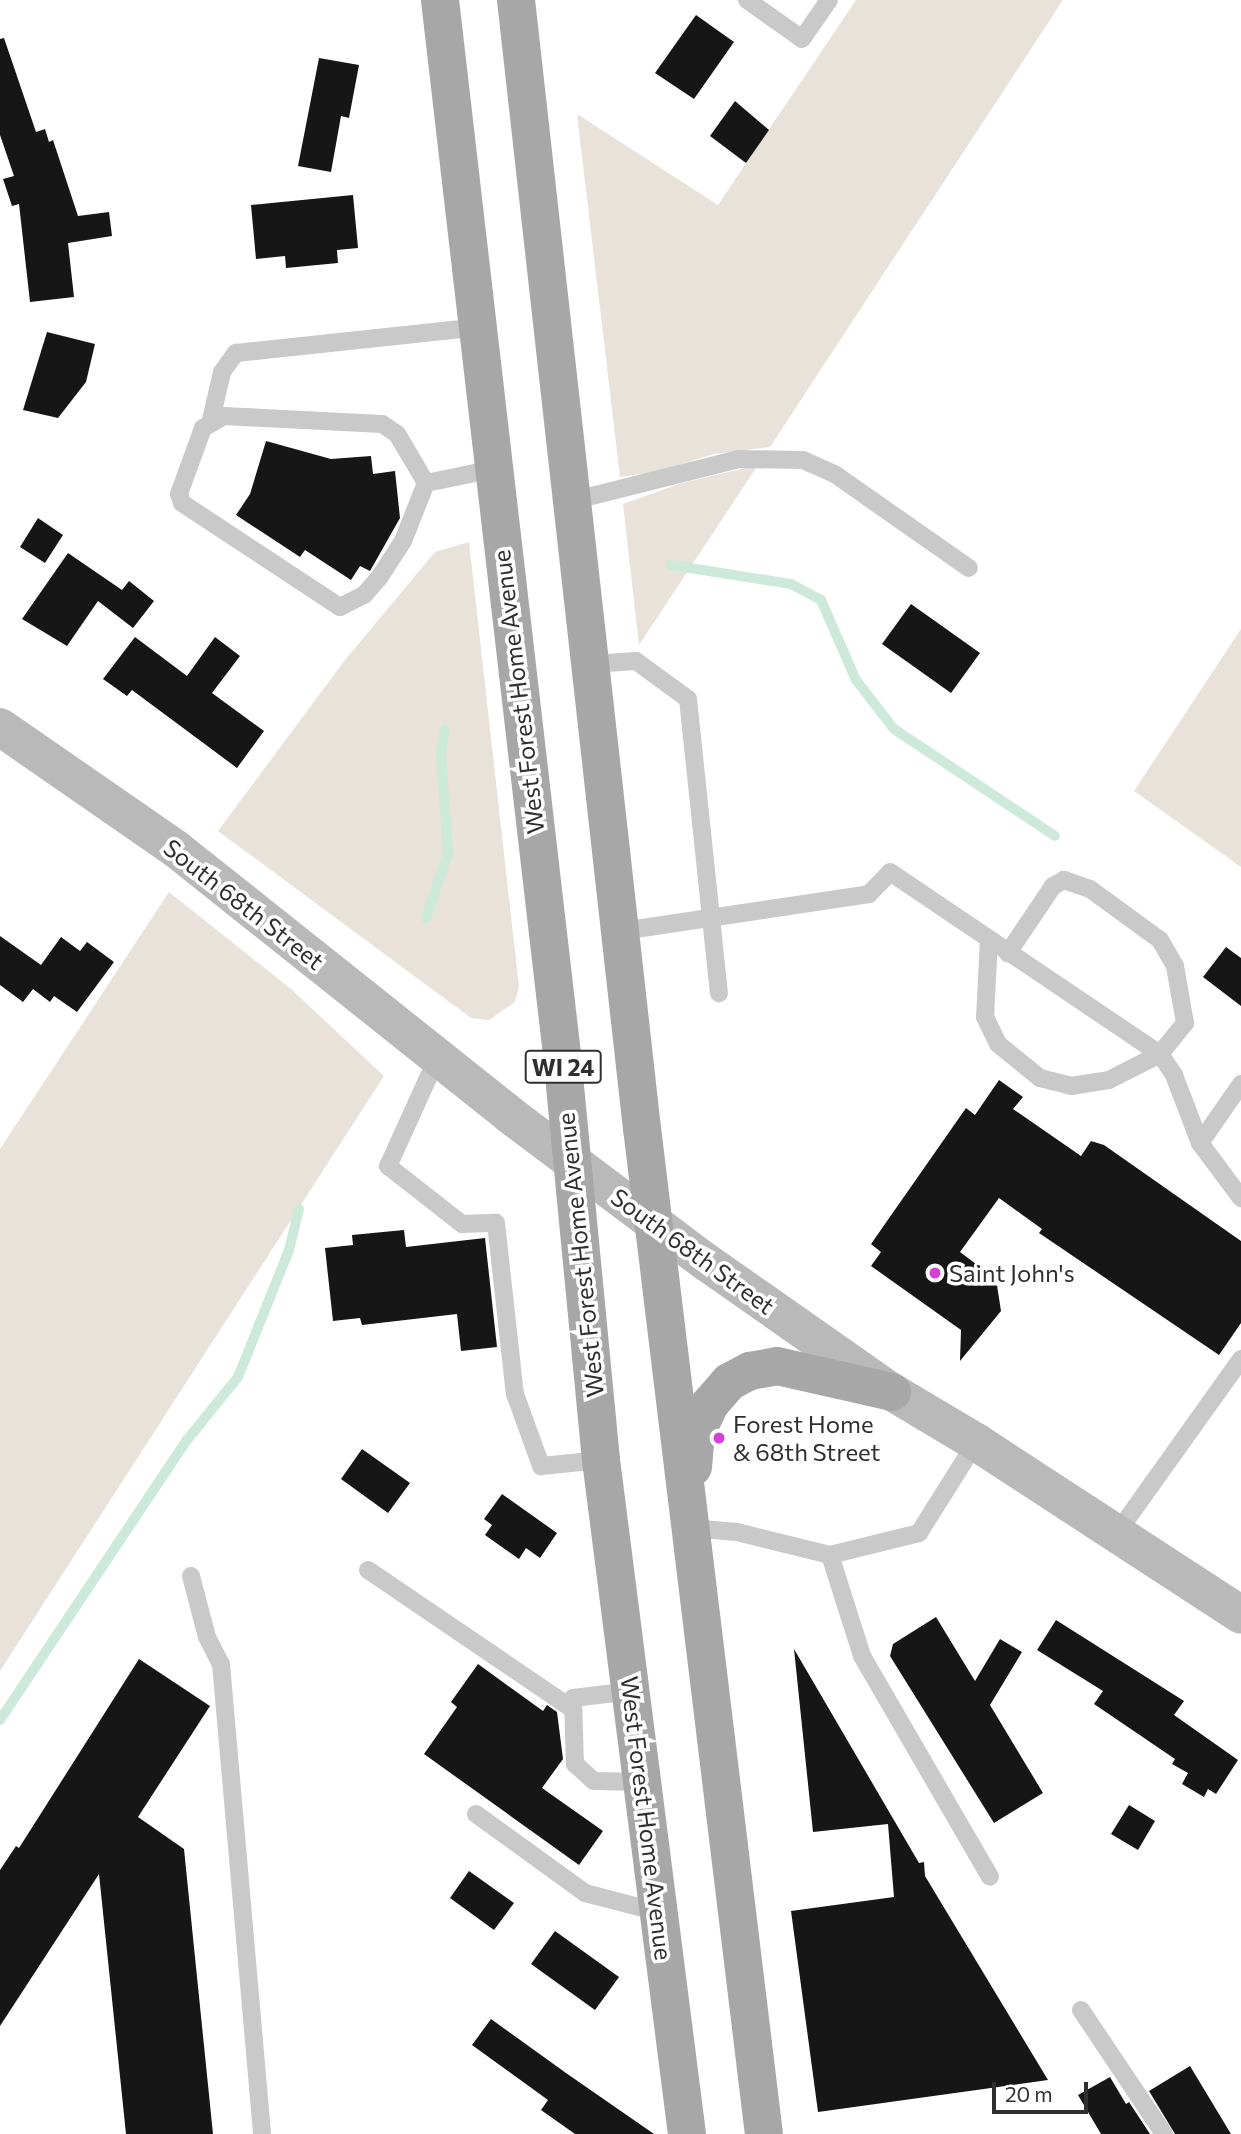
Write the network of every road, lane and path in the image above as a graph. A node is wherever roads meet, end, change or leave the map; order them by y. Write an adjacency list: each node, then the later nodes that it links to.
1 (440, 0): 5 (main road, West Forest Home Avenue / WI 24)
2 (516, 0): 9 (main road, WI 24)
3 (747, 0): 4 (lane)
4 (829, 0)
5 (478, 327): 6 (lane); 7 (main road, West Forest Home Avenue / WI 24)
6 (211, 419): 8 (lane); 8 (lane)
7 (494, 469): 8 (lane); 22 (main road, West Forest Home Avenue / WI 24)
8 (426, 483)
9 (572, 501): 10 (lane); 11 (main road, WI 24)
10 (969, 568)
11 (591, 664): 13 (lane); 14 (main road, WI 24)
12 (0, 727): 19 (street, South 68th Street)
13 (712, 918): 14 (lane); 15 (lane); 17 (lane)
14 (622, 931): 24 (main road, WI 24)
15 (989, 939): 16 (lane); 18 (lane)
16 (1008, 953): 18 (lane); 18 (lane)
17 (719, 993)
18 (1160, 1054): 21 (lane)
19 (438, 1056): 22 (street, South 68th Street); 28 (lane)
20 (1241, 1084): 21 (lane)
21 (1200, 1143): 23 (lane)
22 (569, 1160): 24 (street, South 68th Street); 28 (main road, West Forest Home Avenue / WI 24)
23 (1241, 1198)
24 (653, 1224): 26 (street, South 68th Street); 29 (main road, WI 24)
25 (1241, 1359): 30 (lane)
26 (892, 1392): 27 (street, South 68th Street); 29 (main road)
27 (976, 1442): 30 (street, South 68th Street); 31 (lane)
28 (601, 1460): 35 (main road, West Forest Home Avenue / WI 24)
29 (690, 1518): 31 (lane); 44 (main road, WI 24)
30 (1117, 1533): 34 (street, South 68th Street)
31 (830, 1555): 39 (lane)
32 (368, 1570): 36 (lane)
33 (191, 1576): 42 (lane)
34 (1241, 1615)
35 (631, 1691): 36 (lane); 37 (main road, West Forest Home Avenue / WI 24)
36 (571, 1708): 37 (lane)
37 (642, 1782): 40 (main road, West Forest Home Avenue / WI 24)
38 (476, 1814): 40 (lane)
39 (990, 1877)
40 (658, 1912): 43 (main road, West Forest Home Avenue / WI 24)
41 (1082, 2010): 45 (lane)
42 (262, 2134)
43 (687, 2134)
44 (764, 2134)
45 (1164, 2134)

